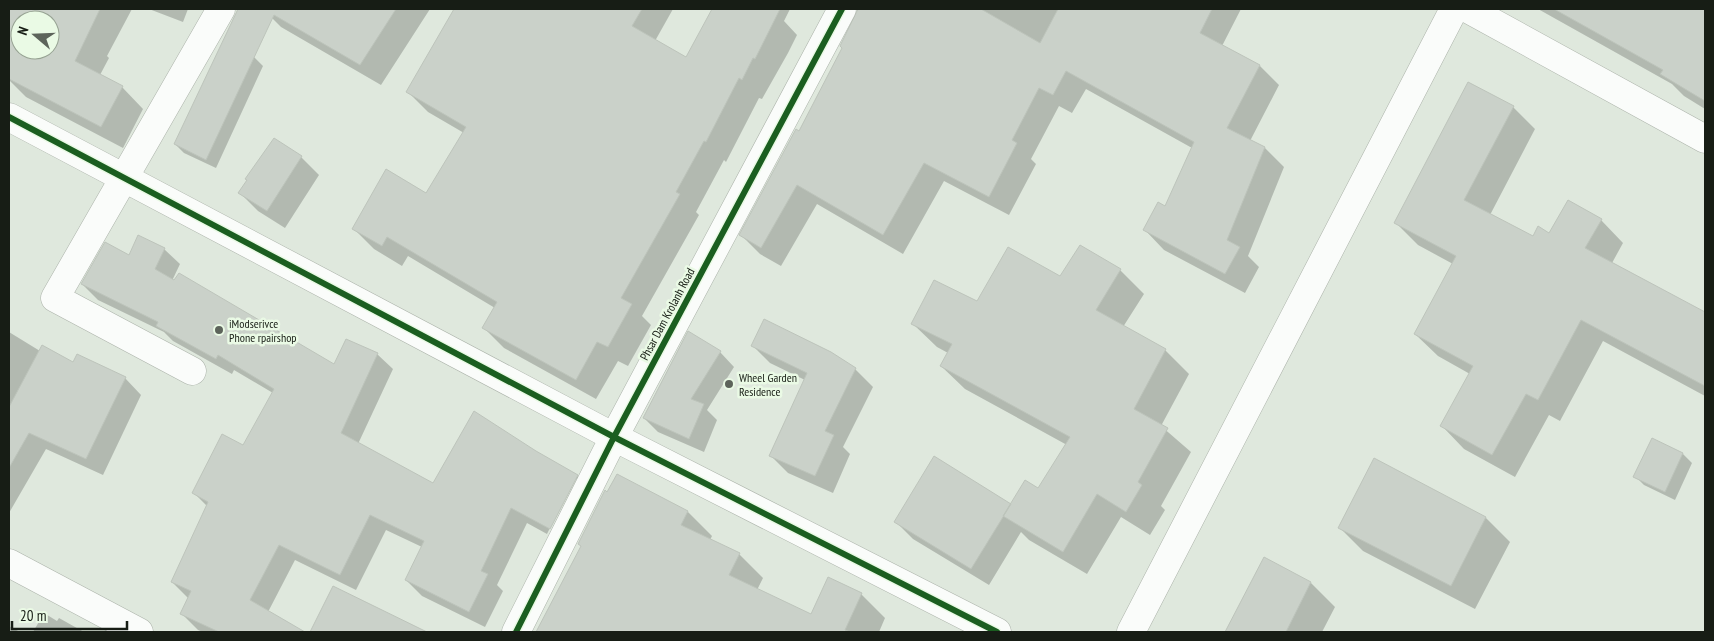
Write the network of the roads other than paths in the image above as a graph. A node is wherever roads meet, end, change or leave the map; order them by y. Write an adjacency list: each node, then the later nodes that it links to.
1 (221, 9): 7 (street)
2 (842, 9): 9 (street, Phsar Dam Krolanh Road)
3 (1454, 9): 14 (street)
4 (1468, 9): 6 (street)
5 (9, 117): 7 (street)
6 (1705, 139)
7 (124, 178): 8 (street); 9 (street)
8 (192, 371)
9 (614, 436): 12 (street, Phsar Dam Krolanh Road); 13 (street)
10 (9, 563): 11 (street)
11 (139, 632)
12 (516, 632)
13 (998, 632)
14 (1131, 632)

